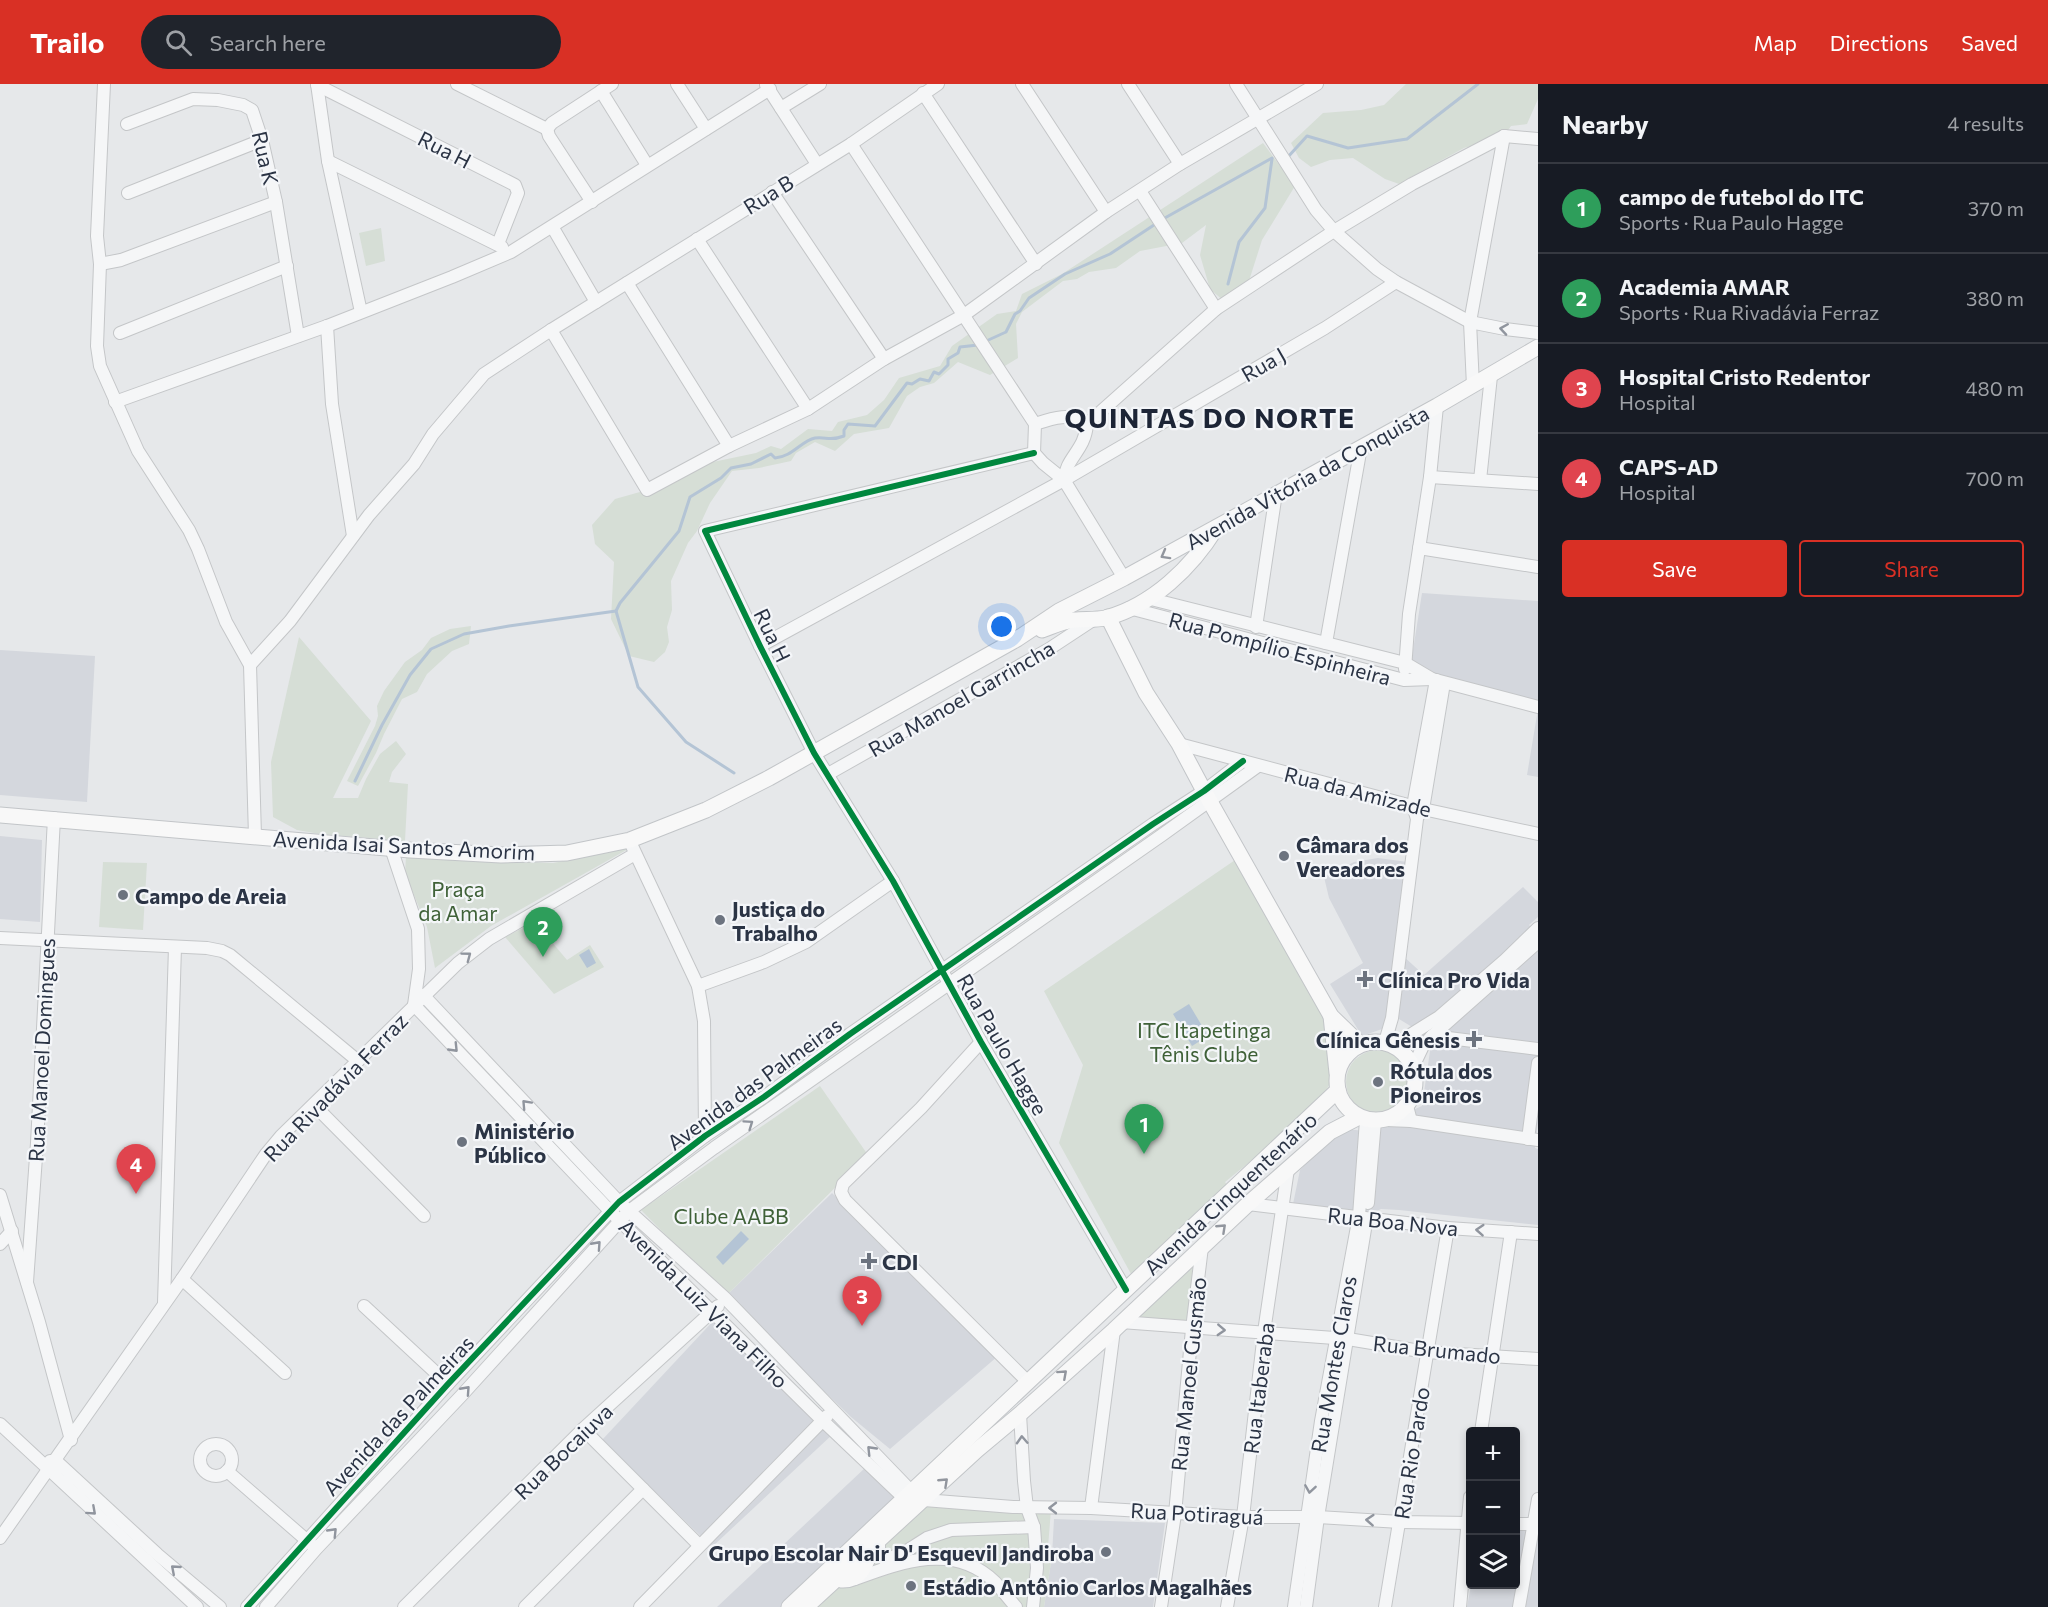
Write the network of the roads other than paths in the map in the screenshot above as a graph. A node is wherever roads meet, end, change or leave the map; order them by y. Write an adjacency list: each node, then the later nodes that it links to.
1 (104, 84): 40 (street)
2 (317, 84): 25 (street); 38 (street, Rua H)
3 (457, 84): 19 (street)
4 (612, 84): 14 (street)
5 (677, 84): 20 (street)
6 (820, 84): 16 (street)
7 (938, 84): 15 (street, Rua B)
8 (1022, 84): 34 (street)
9 (1128, 84): 27 (street)
10 (1236, 84): 17 (street)
11 (1244, 84): 17 (street)
12 (1317, 84): 17 (street)
13 (768, 87): 16 (street); 20 (street)
14 (601, 91): 19 (street); 28 (street)
15 (923, 93): 24 (street, Rua B); 41 (street)
16 (781, 108): 26 (street)
17 (1257, 115): 27 (street); 36 (street)
18 (127, 124): 23 (street, Rua K)
19 (547, 129): 33 (street)
20 (706, 129): 28 (street)
21 (1504, 136): 22 (street); 36 (street); 49 (street)
22 (1538, 139)
23 (262, 140): 31 (street); 32 (street, Rua K)
24 (851, 144): 26 (street, Rua B); 48 (street)
25 (328, 160): 38 (street); 47 (street)
26 (817, 164): 30 (street, Rua B)
27 (1180, 164): 29 (street)
28 (647, 165): 33 (street)
29 (1140, 191): 34 (street); 46 (street)
30 (772, 192): 37 (street, Rua B); 56 (street)
31 (128, 193)
32 (276, 202): 40 (street); 42 (street, Rua K)
33 (592, 202): 35 (street)
34 (1106, 212): 41 (street)
35 (553, 228): 39 (street); 45 (street)
36 (1334, 231): 43 (street); 46 (street)
37 (697, 238): 44 (street, Rua B); 61 (street)
38 (498, 244): 39 (street)
39 (511, 252): 47 (street)
40 (100, 264): 59 (street)
41 (1036, 264): 48 (street)
42 (287, 266): 52 (street); 54 (street, Rua K)
43 (1396, 282): 49 (street); 68 (street, Rua J)
44 (627, 283): 45 (street, Rua B); 64 (street)
45 (596, 302): 51 (street, Rua B)
46 (1216, 309): 62 (street)
47 (361, 312): 50 (street)
48 (964, 315): 56 (street); 63 (street)
49 (1470, 322): 53 (street, one-way to 49); 58 (street)
50 (327, 326): 54 (street); 73 (street)
51 (551, 330): 64 (street); 73 (street, Rua B)
52 (120, 333)
53 (1538, 333)
54 (297, 336): 59 (street)
55 (1538, 347): 57 (main road, Avenida Vitória da Conquista)
56 (884, 360): 61 (street)
57 (1491, 376): 58 (main road, Avenida Vitória da Conquista); 69 (street)
58 (1473, 386): 60 (main road, Avenida Vitória da Conquista)
59 (115, 402): 87 (street)
60 (1437, 406): 65 (main road, Avenida Vitória da Conquista); 67 (street)
61 (808, 408): 64 (street)
62 (1087, 423): 63 (street); 68 (street)
63 (1035, 424): 66 (street)
64 (729, 446)
65 (1361, 447): 71 (main road, Avenida Vitória da Conquista); 84 (street)
66 (1034, 453): 68 (street); 85 (street, Rua H)
67 (1430, 477): 69 (street); 74 (street)
68 (1065, 480): 76 (street); 85 (street, Rua H)
69 (1480, 480): 70 (street)
70 (1538, 484)
71 (1276, 493): 72 (main road, Avenida Vitória da Conquista); 82 (street)
72 (1216, 528): 76 (main road, Avenida Vitória da Conquista, one-way to 76); 79 (main road)
73 (353, 536): 87 (street, Rua B)
74 (1419, 548): 75 (street); 86 (street)
75 (1538, 567)
76 (1124, 578): 77 (main road, Avenida Vitória da Conquista)
77 (1105, 587): 78 (main road, Avenida Isai Santos Amorim)
78 (1088, 596): 81 (main road); 83 (main road, Avenida Isai Santos Amorim)
79 (1147, 598): 80 (main road); 82 (street, Rua Pompílio Espinheira)
80 (1129, 608): 81 (main road); 88 (street, Rua Pompílio Espinheira)
81 (1100, 619): 83 (main road); 91 (main road); 95 (street, Rua Manoel Garrincha)
82 (1256, 627): 84 (street, Rua Pompílio Espinheira)
83 (1017, 639): 92 (main road, Avenida Isai Santos Amorim)
84 (1326, 643): 86 (street, Rua Pompílio Espinheira)
85 (760, 646): 92 (street, Rua H)
86 (1405, 663): 88 (street); 89 (street, Rua Pompílio Espinheira)
87 (250, 665): 101 (street)
88 (1404, 680): 89 (street, Rua Pompílio Espinheira)
89 (1437, 681): 90 (street, Rua Pompílio Espinheira); 97 (street)
90 (1538, 707)
91 (1179, 744): 93 (street, Rua da Amizade); 96 (main road)
92 (814, 753): 95 (street, Rua Paulo Hagge); 102 (main road, Avenida Isai Santos Amorim)
93 (1244, 761): 94 (street, Rua da Amizade); 96 (street, Avenida das Palmeiras)
94 (1258, 766): 96 (street, Avenida das Palmeiras); 97 (street, Rua da Amizade)
95 (828, 774): 104 (street, Rua Paulo Hagge)
96 (1207, 796): 110 (street, Avenida das Palmeiras); 111 (street, Avenida das Palmeiras); 114 (main road)
97 (1418, 811): 100 (street, Rua da Amizade); 115 (street)
98 (0, 814): 99 (main road, Avenida Isai Santos Amorim)
99 (54, 818): 101 (main road, Avenida Isai Santos Amorim); 107 (street, Rua Manoel Domingues)
100 (1538, 834)
101 (255, 836): 103 (main road, Avenida Isai Santos Amorim)
102 (633, 847): 103 (main road, Avenida Isai Santos Amorim); 112 (street); 113 (street, Rua Rivadávia Ferraz, one-way to 102)
103 (391, 848): 113 (street)
104 (893, 881): 110 (street, Rua Paulo Hagge); 112 (street)
105 (1538, 928): 116 (street)
106 (0, 938): 107 (street)
107 (47, 941): 109 (street); 148 (street, Rua Manoel Domingues)
108 (1538, 942): 117 (street)
109 (174, 947): 122 (street); 152 (street)
110 (941, 971): 111 (street, Rua Paulo Hagge); 129 (street, Avenida das Palmeiras)
111 (949, 984): 118 (street, Rua Paulo Hagge); 137 (street, Avenida das Palmeiras, one-way to 111)
112 (698, 986): 129 (street)
113 (418, 999): 122 (street, Rua Rivadávia Ferraz); 133 (street, Avenida Luiz Viana Filho, one-way to 113); 136 (street, Avenida Luiz Viana Filho, one-way to 136)
114 (1331, 1016): 120 (main road); 125 (main road)
115 (1392, 1018): 116 (street); 119 (street)
116 (1413, 1034): 119 (street)
117 (1431, 1036): 121 (street); 124 (street)
118 (981, 1042): 150 (street, Rua Paulo Hagge); 163 (street)
119 (1390, 1043): 120 (main road); 124 (main road)
120 (1360, 1044): 125 (main road)
121 (1538, 1049)
122 (358, 1061): 126 (street, Rua Rivadávia Ferraz)
123 (1538, 1063): 130 (street)
124 (1413, 1067): 127 (main road)
125 (1338, 1084): 128 (main road); 150 (main road, Avenida Cinquentenário)
126 (314, 1105): 138 (street); 146 (street, Rua Rivadávia Ferraz)
127 (1409, 1113): 128 (main road); 130 (street)
128 (1371, 1120): 131 (main road, Avenida Cinquentenário); 139 (street, Rua Montes Claros)
129 (705, 1136): 133 (street, Avenida das Palmeiras)
130 (1533, 1139)
131 (1288, 1169): 134 (main road, Avenida Cinquentenário); 135 (street, Rua Itaberaba)
132 (0, 1195): 141 (street)
133 (620, 1202): 136 (street, Avenida das Palmeiras); 137 (street, Avenida Luiz Viana Filho)
134 (1248, 1204): 135 (street, Rua Boa Nova); 145 (main road, Avenida Cinquentenário, one-way to 134)
135 (1284, 1209): 139 (street, Rua Boa Nova); 157 (street, Rua Itaberaba)
136 (610, 1210): 137 (street, Avenida Luiz Viana Filho); 147 (street, Avenida das Palmeiras)
137 (625, 1215): 149 (street, Avenida das Palmeiras, one-way to 137); 151 (street, Avenida Luiz Viana Filho); 154 (street, Avenida Luiz Viana Filho)
138 (424, 1216)
139 (1363, 1217): 140 (street, Rua Boa Nova); 158 (street, Rua Montes Claros)
140 (1448, 1228): 142 (street, Rua Boa Nova, one-way to 140); 159 (street, Rua Rio Pardo)
141 (12, 1231): 144 (street); 148 (street)
142 (1511, 1232): 143 (street, Rua Boa Nova); 160 (street)
143 (1538, 1234)
144 (0, 1244)
145 (1202, 1247): 155 (main road, Avenida Cinquentenário); 156 (street, Rua Manoel Gusmão)
146 (182, 1279): 152 (street, Rua Rivadávia Ferraz); 162 (street)
147 (546, 1280): 149 (street); 164 (street, Avenida das Palmeiras)
148 (27, 1282): 172 (street)
149 (557, 1290): 194 (street, Avenida das Palmeiras, one-way to 149)
150 (1126, 1290): 163 (main road, Avenida Cinquentenário)
151 (725, 1298): 154 (street, Rua Bocaiuva); 165 (street, Avenida Luiz Viana Filho)
152 (164, 1304): 172 (street, Rua Rivadávia Ferraz)
153 (364, 1306): 164 (street, Avenida das Palmeiras)
154 (713, 1311): 168 (street, Avenida Luiz Viana Filho); 171 (street, Rua Bocaiuva)
155 (1117, 1326): 156 (street, Rua Brumado); 166 (main road, Avenida Cinquentenário, one-way to 155); 179 (street)
156 (1192, 1329): 157 (street, Rua Brumado, one-way to 157); 180 (street, Rua Manoel Gusmão)
157 (1263, 1332): 158 (street, Rua Brumado); 181 (street, Rua Itaberaba)
158 (1342, 1339): 159 (street, Rua Brumado); 182 (street, Rua Montes Claros)
159 (1426, 1352): 160 (street, Rua Brumado); 183 (street, Rua Rio Pardo)
160 (1492, 1356): 161 (street, Rua Brumado); 170 (street)
161 (1538, 1359)
162 (285, 1373)
163 (1028, 1382): 167 (main road, Avenida Cinquentenário)
164 (448, 1384): 190 (street, Avenida das Palmeiras)
165 (832, 1410): 168 (street); 176 (street, Avenida Luiz Viana Filho, one-way to 165)
166 (1020, 1414): 167 (main road); 176 (main road, Avenida Cinquentenário, one-way to 166); 178 (street, one-way to 166)
167 (990, 1418): 176 (main road, Avenida Cinquentenário)
168 (822, 1420): 176 (street, Avenida Luiz Viana Filho); 192 (street)
169 (0, 1424): 173 (street)
170 (1481, 1427)
171 (583, 1429): 175 (street); 201 (street, Rua Bocaiuva)
172 (70, 1440): 173 (street, Rua Rivadávia Ferraz)
173 (52, 1466): 189 (street, Rua Rivadávia Ferraz); 197 (street, one-way to 197); 198 (street, one-way to 173)
174 (227, 1471): 190 (street)
175 (644, 1489): 192 (street); 202 (street)
176 (910, 1499): 178 (street, Rua Potiraguá); 193 (main road, Avenida Cinquentenário); 196 (main road, Avenida Cinquentenário); 204 (main road, Avenida Cinquentenário)
177 (1538, 1499): 186 (street)
178 (1027, 1508): 179 (street, Rua Potiraguá, one-way to 178); 187 (street)
179 (1091, 1508): 180 (street, Rua Potiraguá)
180 (1175, 1514): 181 (street, Rua Potiraguá); 208 (street, Rua Manoel Gusmão)
181 (1243, 1517): 182 (street, Rua Potiraguá); 209 (street, Rua Itaberaba)
182 (1312, 1517): 183 (street, Rua Potiraguá, one-way to 182); 210 (street, Rua Montes Claros); 211 (street, Rua Montes Claros)
183 (1400, 1522): 184 (street, Rua Potiraguá); 212 (street, Rua Rio Pardo)
184 (1466, 1522)
185 (1520, 1524): 186 (street)
186 (1536, 1524): 214 (street)
187 (1034, 1527): 191 (street); 207 (street)
188 (1468, 1535): 213 (street)
189 (0, 1538)
190 (306, 1540): 194 (street); 199 (street, Avenida das Palmeiras)
191 (921, 1542): 193 (street); 195 (street)
192 (699, 1545): 203 (street)
193 (875, 1546): 196 (main road, Avenida Cinquentenário)
194 (316, 1549): 200 (street, Avenida das Palmeiras)
195 (924, 1559): 196 (street); 206 (street)
196 (845, 1579): 205 (main road, Avenida Cinquentenário)
197 (197, 1607)
198 (220, 1607)
199 (247, 1607)
200 (266, 1607)
201 (404, 1607)
202 (525, 1607)
203 (640, 1607)
204 (789, 1607)
205 (806, 1607)
206 (1016, 1607)
207 (1033, 1607)
208 (1161, 1607)
209 (1227, 1607)
210 (1294, 1607)
211 (1306, 1607)
212 (1385, 1607)
213 (1460, 1607)
214 (1519, 1607)

